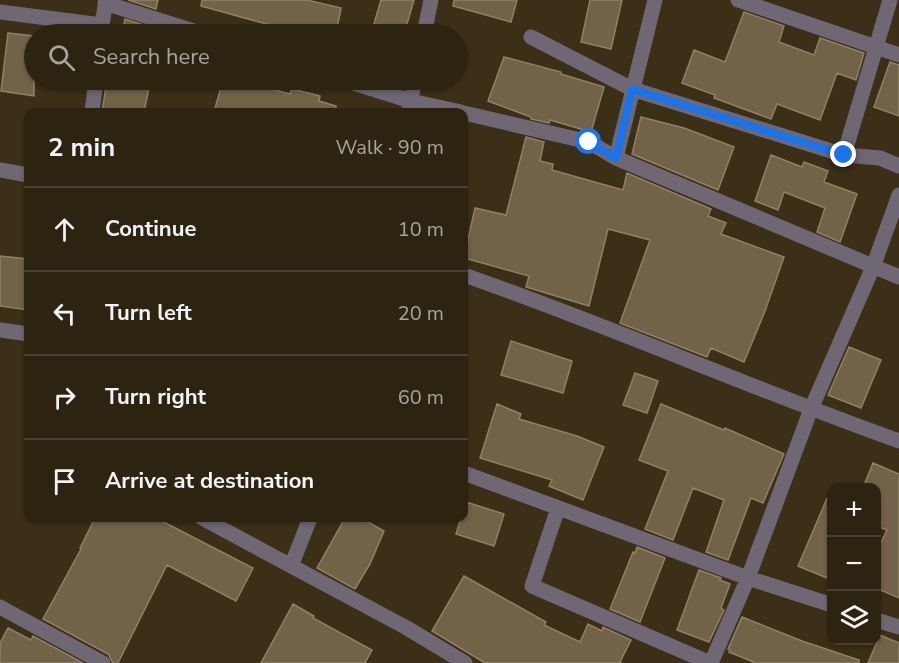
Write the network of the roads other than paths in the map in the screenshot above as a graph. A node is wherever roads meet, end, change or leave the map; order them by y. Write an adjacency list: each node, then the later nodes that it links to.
1 (431, 0): 10 (street)
2 (655, 0): 14 (street)
3 (738, 0): 12 (street)
4 (890, 0): 12 (street)
5 (105, 2): 8 (street); 9 (street)
6 (0, 12): 7 (street)
7 (67, 24)
8 (102, 24)
9 (172, 24)
10 (426, 24)
11 (531, 37): 14 (street)
12 (874, 48): 13 (street); 21 (street)
13 (899, 56)
14 (632, 89): 21 (street); 22 (street)
15 (95, 90): 19 (street)
16 (368, 90): 18 (street)
17 (413, 90): 18 (street)
18 (409, 107)
19 (92, 108)
20 (468, 114): 22 (street)
21 (844, 155): 23 (street)
22 (616, 158): 27 (street)
23 (899, 166)
24 (0, 170): 25 (street)
25 (24, 174)
26 (899, 195): 27 (street)
27 (873, 267): 29 (street); 32 (street)
28 (468, 276): 32 (street)
29 (899, 277)
30 (0, 330): 31 (street)
31 (24, 333)
32 (811, 410): 33 (street); 39 (street)
33 (899, 441)
34 (468, 474): 35 (street)
35 (558, 508): 39 (street); 46 (street)
36 (210, 522): 38 (street)
37 (308, 522): 38 (street)
38 (292, 564): 45 (street)
39 (748, 578): 40 (street); 46 (street)
40 (827, 604)
41 (0, 607): 44 (street)
42 (881, 622): 43 (street)
43 (899, 627)
44 (103, 663)
45 (465, 663)
46 (711, 663)

